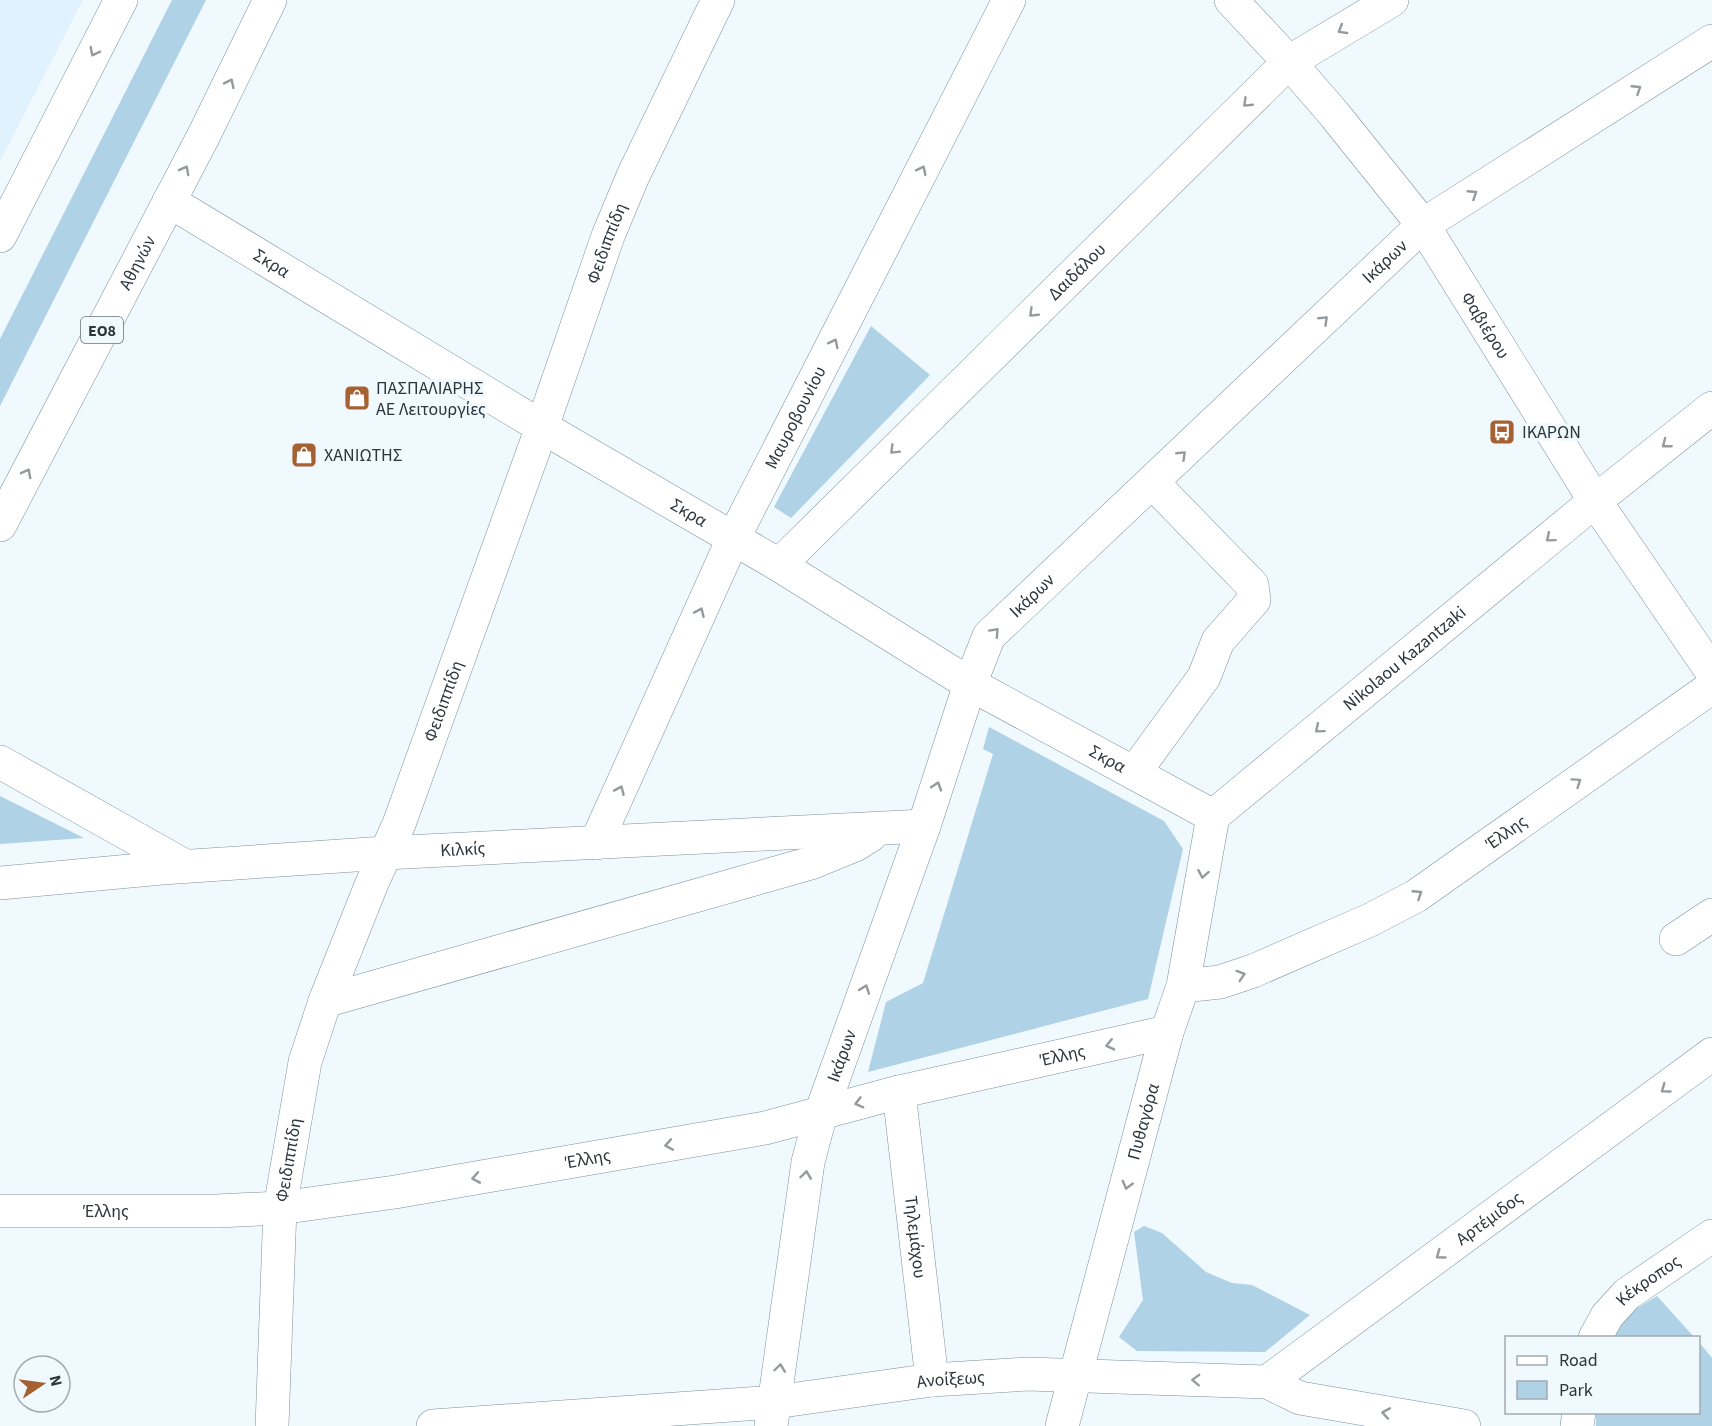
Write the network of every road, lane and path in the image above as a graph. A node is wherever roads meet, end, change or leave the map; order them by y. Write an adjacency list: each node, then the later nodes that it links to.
1 (121, 0): 11 (main road, one-way to 11)
2 (270, 0): 9 (main road, Αθηνών / ΕΟ8, one-way to 2)
3 (718, 0): 13 (main road, Φειδιππίδη)
4 (1009, 0): 17 (main road, Μαυροβουνίου, one-way to 4)
5 (1231, 0): 8 (main road, Φαβιέρου)
6 (1392, 0): 8 (main road, Δαιδάλου, one-way to 8)
7 (1712, 41): 10 (main road, Ικάρων, one-way to 7)
8 (1289, 62): 10 (main road, Φαβιέρου); 18 (main road, Δαιδάλου, one-way to 18)
9 (169, 201): 13 (main road, Σκρα); 16 (main road, Αθηνών / ΕΟ8, one-way to 9)
10 (1423, 225): 14 (main road, Ικάρων, one-way to 10); 15 (main road, Φαβιέρου)
11 (0, 236)
12 (1712, 408): 15 (main road, Nikolaou Kazantzaki, one-way to 15)
13 (542, 427): 17 (main road, Σκρα); 28 (main road, Φειδιππίδη)
14 (1153, 483): 20 (main road, Ικάρων, one-way to 14); 23 (main road)
15 (1595, 501): 19 (main road, Φαβιέρου); 24 (main road, Nikolaou Kazantzaki, one-way to 24)
16 (0, 525)
17 (733, 539): 18 (main road, Σκρα); 27 (main road, Μαυροβουνίου, one-way to 17)
18 (778, 565): 20 (main road, Σκρα)
19 (1712, 672)
20 (970, 684): 23 (main road, Σκρα); 25 (main road, Ικάρων, one-way to 20)
21 (1712, 687): 33 (main road, Έλλης, one-way to 21)
22 (0, 762): 29 (main road)
23 (1134, 773): 24 (main road, Σκρα)
24 (1214, 816): 33 (main road, Πυθαγόρα, one-way to 33)
25 (924, 826): 26 (main road, Κιλκίς); 38 (main road, Ικάρων, one-way to 25)
26 (879, 829): 27 (main road, Κιλκίς); 34 (main road)
27 (597, 843): 28 (main road, Κιλκίς)
28 (385, 853): 29 (main road, Κιλκίς); 34 (main road, Φειδιππίδη)
29 (185, 866): 30 (main road, Κιλκίς)
30 (0, 883)
31 (1712, 915): 32 (main road)
32 (1676, 939)
33 (1184, 986): 35 (main road, Πυθαγόρα)
34 (325, 1001): 39 (main road, Φειδιππίδη)
35 (1167, 1032): 37 (main road, Έλλης, one-way to 37); 43 (main road, Πυθαγόρα, one-way to 43)
36 (1712, 1054): 45 (main road, Αρτέμιδος, one-way to 45)
37 (899, 1092): 38 (main road, Έλλης, one-way to 38); 44 (main road, Τηλεμάχου)
38 (821, 1113): 39 (main road, Έλλης, one-way to 39); 46 (main road, Ικάρων, one-way to 38)
39 (279, 1208): 40 (main road, Έλλης); 48 (main road, Φειδιππίδη)
40 (0, 1211)
41 (1712, 1236): 42 (main road, Κέκροπος)
42 (1596, 1336)
43 (1076, 1377): 44 (main road, Ανοίξεως); 45 (main road, Ανοίξεως, one-way to 43); 50 (main road, Πυθαγόρα)
44 (932, 1380): 46 (main road, Ανοίξεως)
45 (1267, 1382): 51 (main road, Ανοίξεως, one-way to 45)
46 (773, 1414): 47 (main road, Ανοίξεως)
47 (491, 1424): 49 (main road, Ανοίξεως)
48 (272, 1426)
49 (433, 1426)
50 (1062, 1426)
51 (1464, 1426)

